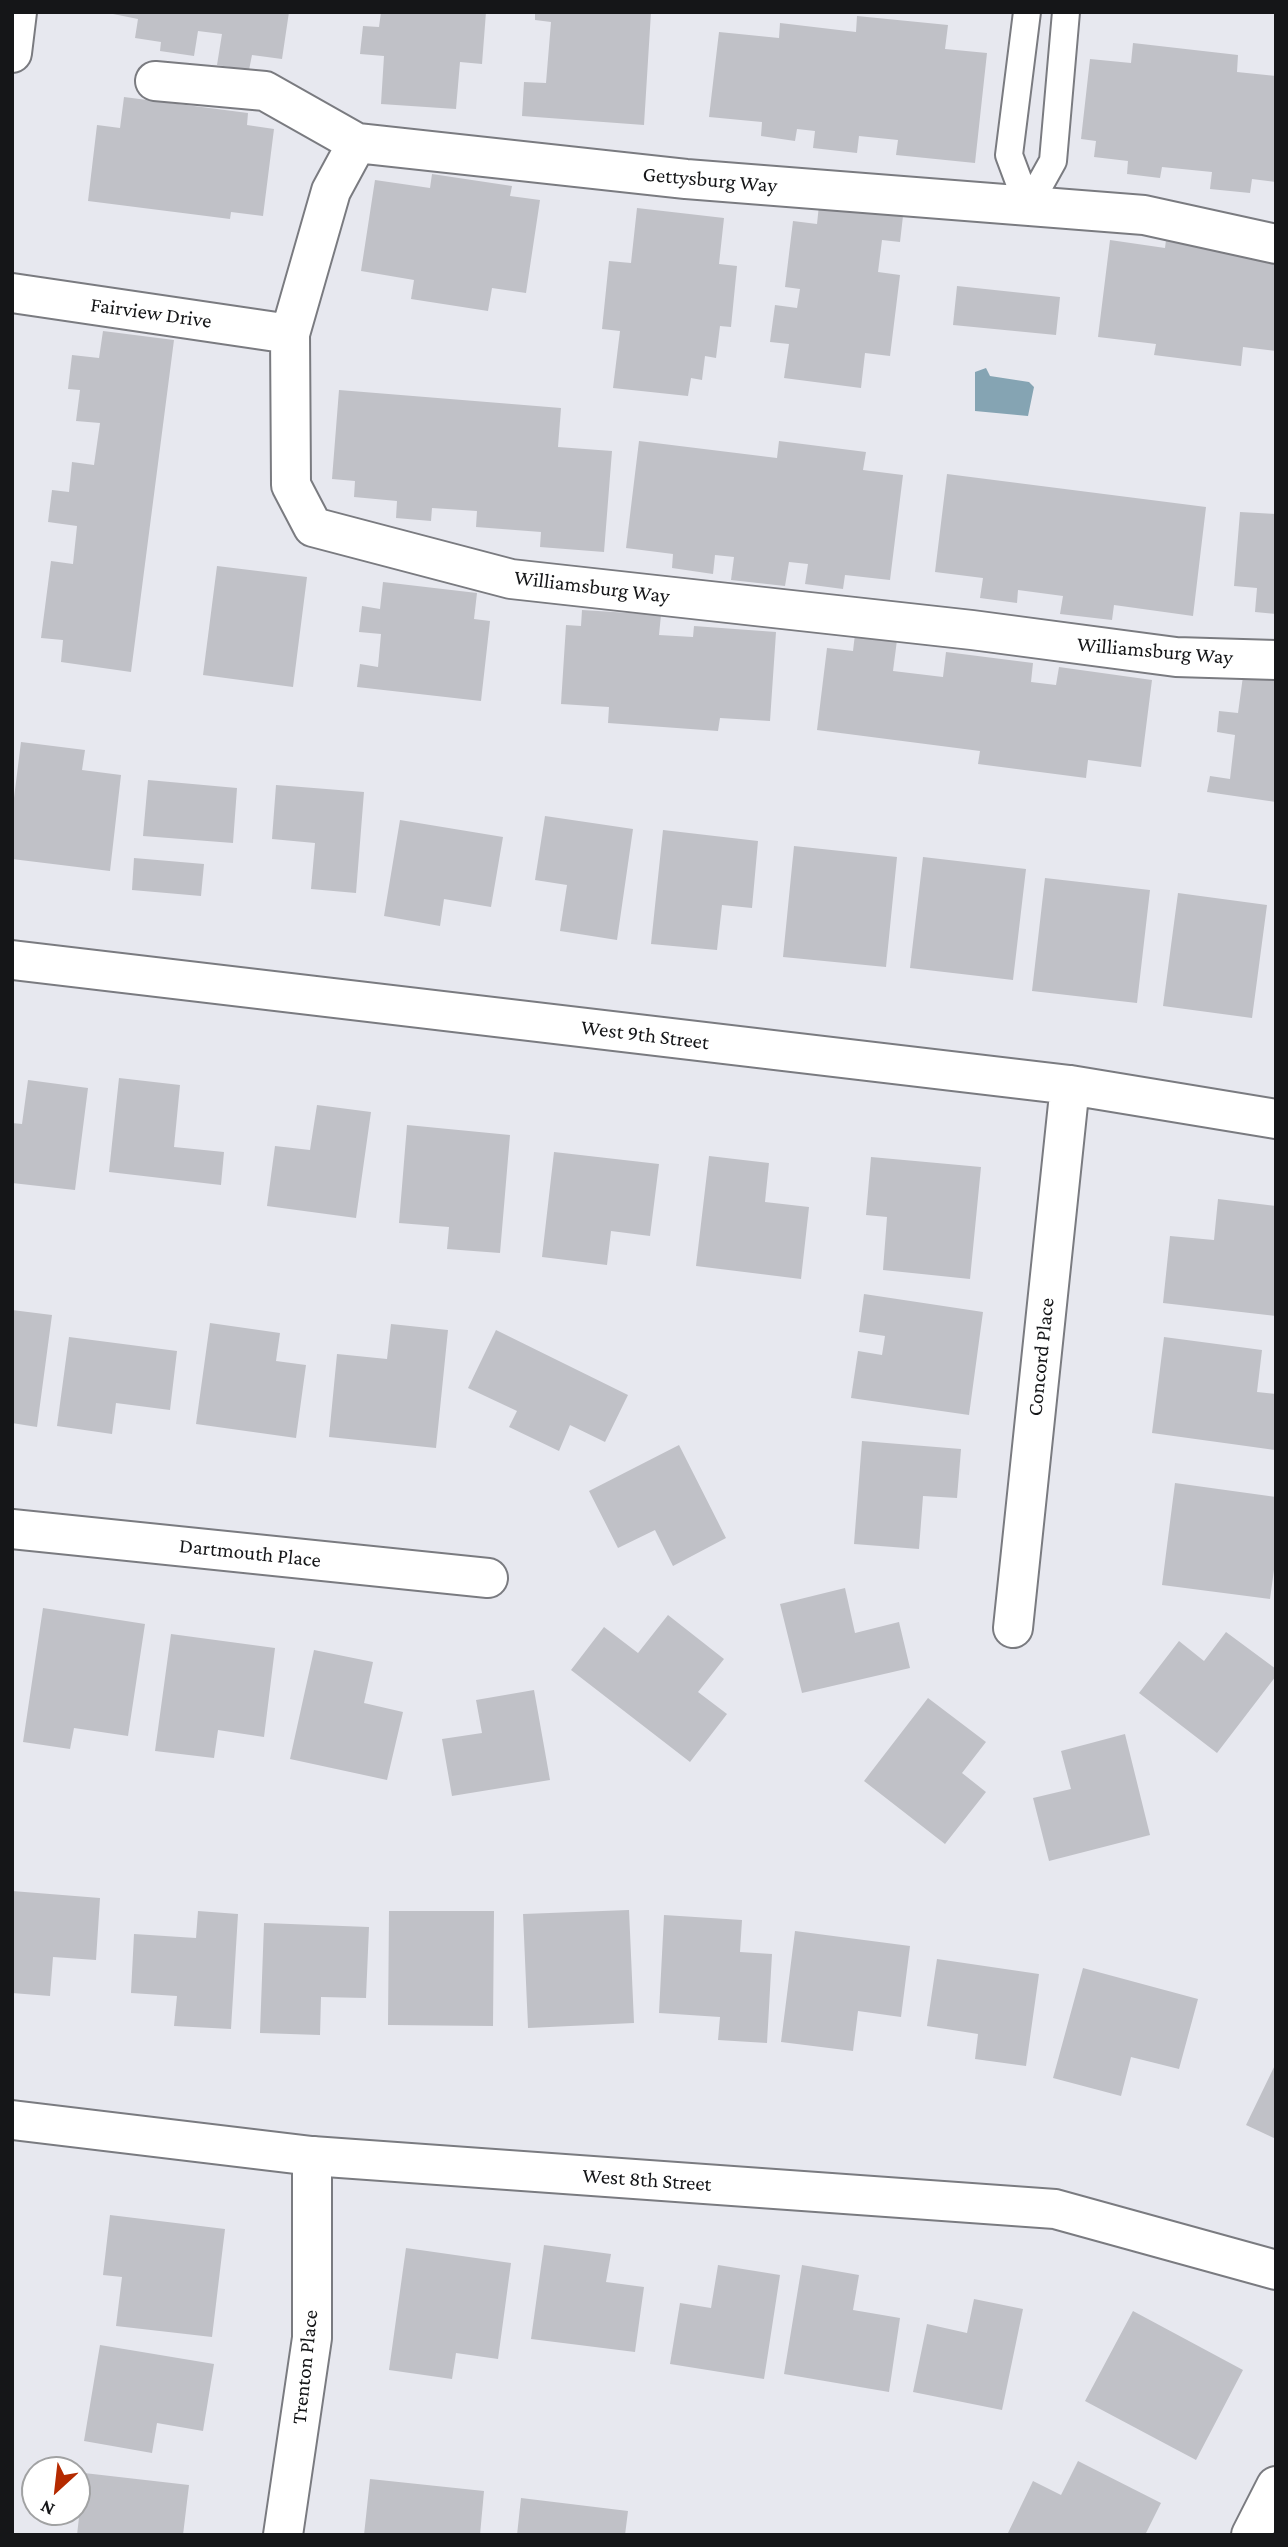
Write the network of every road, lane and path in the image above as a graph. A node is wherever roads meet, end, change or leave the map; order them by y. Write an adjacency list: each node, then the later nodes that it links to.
1 (17, 12): 4 (street)
2 (1027, 12): 7 (lane)
3 (1066, 12): 7 (lane)
4 (12, 54)
5 (155, 81): 6 (street, Gettysburg Way)
6 (358, 143): 7 (street, Gettysburg Way); 10 (street, Williamsburg Way)
7 (1028, 206): 8 (street, Gettysburg Way)
8 (1276, 244)
9 (12, 293): 10 (street, Fairview Drive)
10 (290, 334): 11 (street, Williamsburg Way)
11 (1276, 660)
12 (12, 960): 13 (street, West 9th Street)
13 (1070, 1085): 14 (street, West 9th Street); 17 (street, Concord Place)
14 (1276, 1119)
15 (12, 1529): 16 (street, Dartmouth Place)
16 (488, 1578)
17 (1013, 1628)
18 (12, 2120): 19 (street, West 8th Street)
19 (312, 2156): 20 (street, West 8th Street); 22 (street, Trenton Place)
20 (1276, 2270)
21 (1276, 2486): 23 (street)
22 (283, 2535)
23 (1251, 2535)

